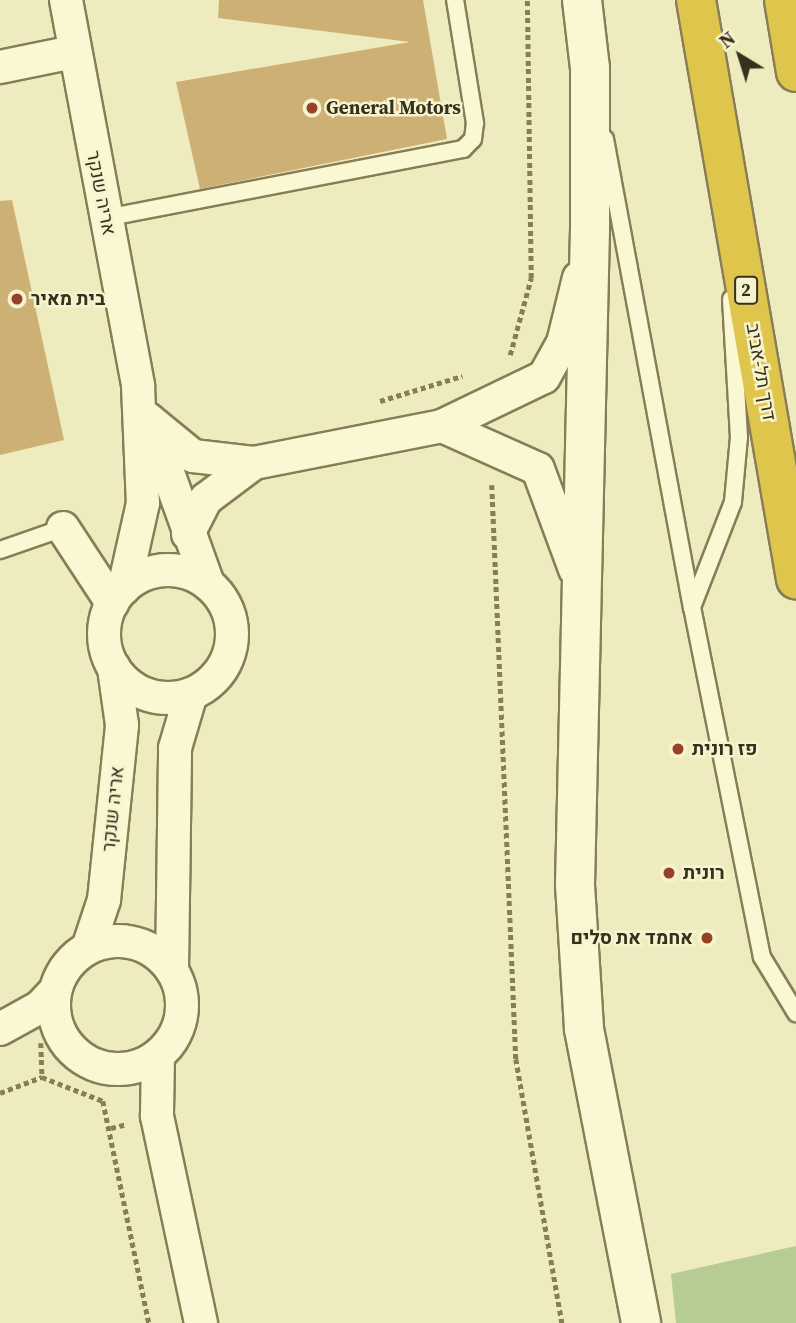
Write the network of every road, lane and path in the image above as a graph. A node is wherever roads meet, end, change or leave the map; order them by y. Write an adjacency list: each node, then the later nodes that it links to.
1 (66, 0): 7 (street, אריה שנקר)
2 (455, 0): 12 (lane)
3 (527, 0): 14 (path)
4 (582, 0): 9 (main road)
5 (696, 0): 11 (highway, דרך תל-אביב / 2)
6 (784, 0): 10 (highway)
7 (73, 52): 8 (street); 12 (street, אריה שנקר)
8 (0, 67)
9 (590, 68): 13 (main road); 31 (lane)
10 (796, 72)
11 (722, 146): 27 (highway, דרך תל-אביב / 2); 31 (lane)
12 (105, 218): 17 (street, אריה שנקר)
13 (590, 229): 18 (street); 29 (main road)
14 (510, 355): 15 (path); 18 (path)
15 (499, 360)
16 (476, 370): 19 (path)
17 (138, 386): 20 (street, אריה שנקר); 30 (street, אריה שנקר)
18 (502, 400): 21 (street)
19 (364, 405)
20 (148, 419): 23 (street); 25 (street, אריה שנקר)
21 (442, 426): 22 (street); 23 (street)
22 (496, 450): 29 (street); 43 (path)
23 (254, 463): 25 (street)
24 (63, 528): 26 (lane); 30 (street)
25 (188, 534): 28 (street, אריה שנקר)
26 (0, 550)
27 (796, 579)
28 (208, 584): 30 (street); 33 (street)
29 (581, 591): 44 (main road)
30 (118, 595): 32 (street)
31 (692, 607): 37 (lane)
32 (114, 668): 33 (street); 34 (street, אריה שנקר)
33 (191, 694): 35 (street)
34 (88, 948): 35 (street); 36 (street)
35 (172, 970): 39 (street)
36 (55, 990): 38 (street); 39 (street)
37 (796, 1013)
38 (0, 1029)
39 (158, 1056): 42 (street)
40 (0, 1093): 41 (path)
41 (149, 1323)
42 (201, 1323)
43 (562, 1323)
44 (641, 1323)

